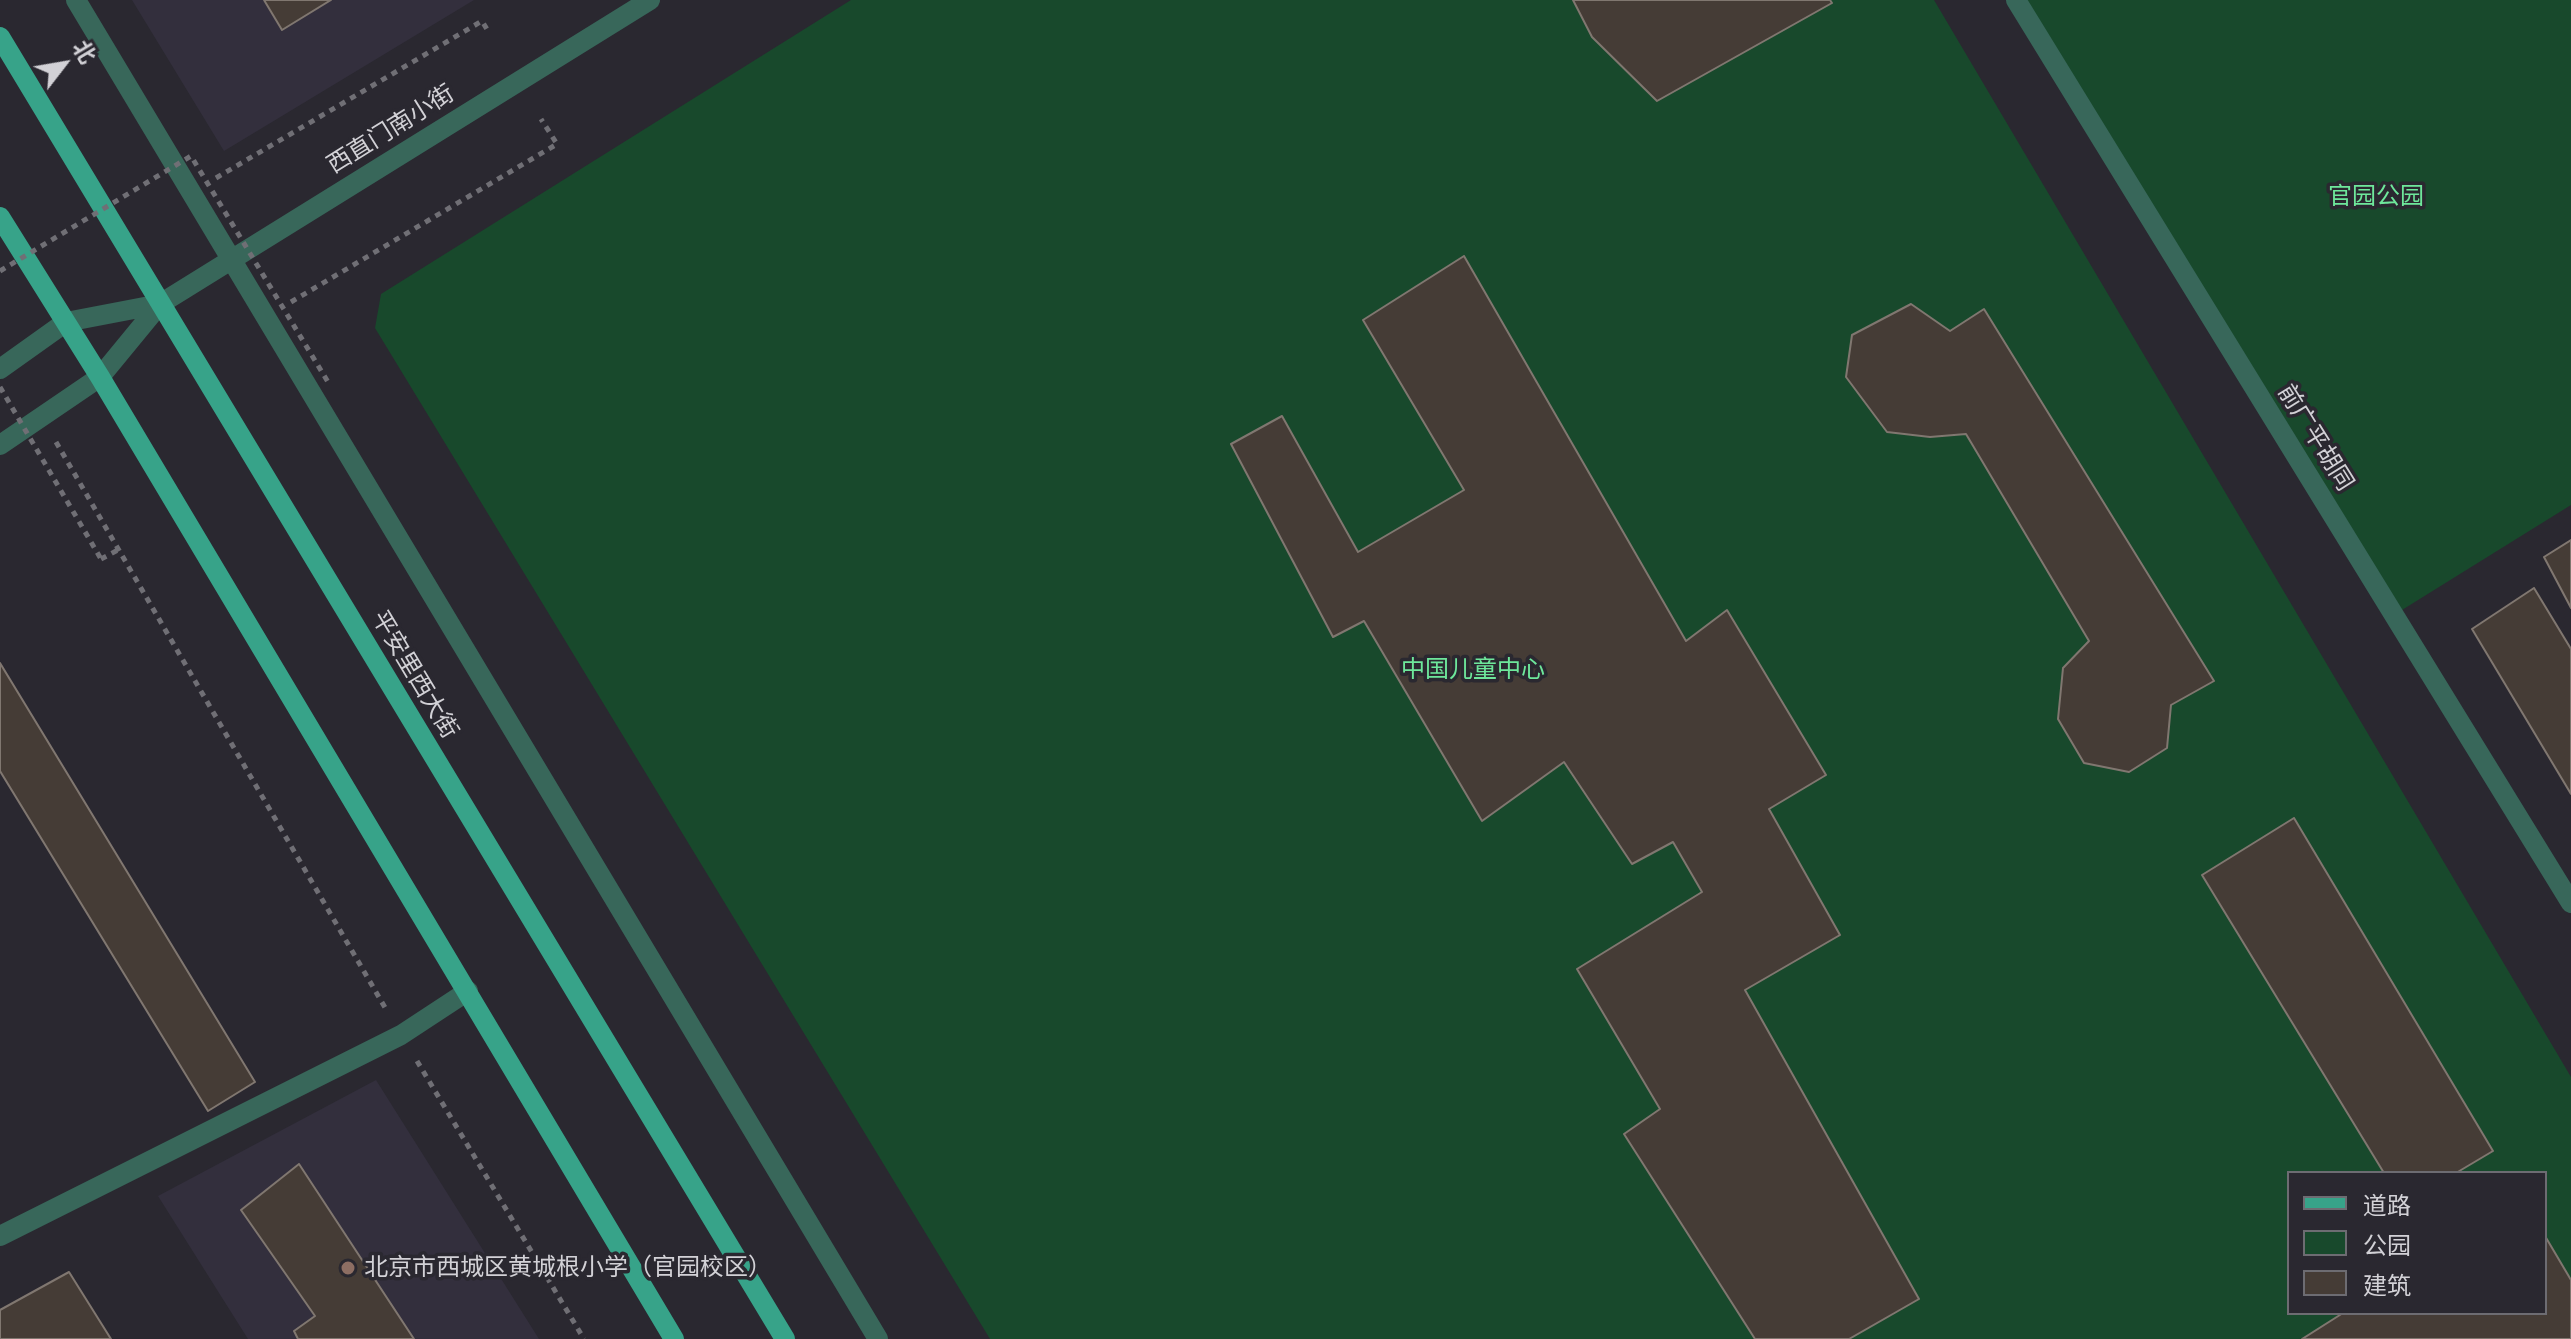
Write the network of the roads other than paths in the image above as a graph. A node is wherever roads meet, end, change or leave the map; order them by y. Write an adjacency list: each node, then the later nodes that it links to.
1 (76, 0): 6 (street)
2 (650, 0): 6 (street, 西直门南小街)
3 (2016, 0): 12 (street, 前广平胡同)
4 (0, 37): 7 (main road, 平安里西大街)
5 (0, 217): 8 (main road)
6 (230, 260): 7 (street, 西直门南小街); 17 (street)
7 (160, 304): 8 (street, 西直门南小街); 10 (street, 西直门南小街); 16 (main road, 平安里西大街)
8 (66, 322): 9 (street, 西直门南小街); 10 (main road)
9 (0, 369)
10 (100, 377): 11 (street, 西直门南小街); 13 (main road)
11 (0, 445)
12 (2571, 903)
13 (468, 991): 14 (street); 15 (main road)
14 (0, 1236)
15 (674, 1339)
16 (785, 1339)
17 (878, 1339)

